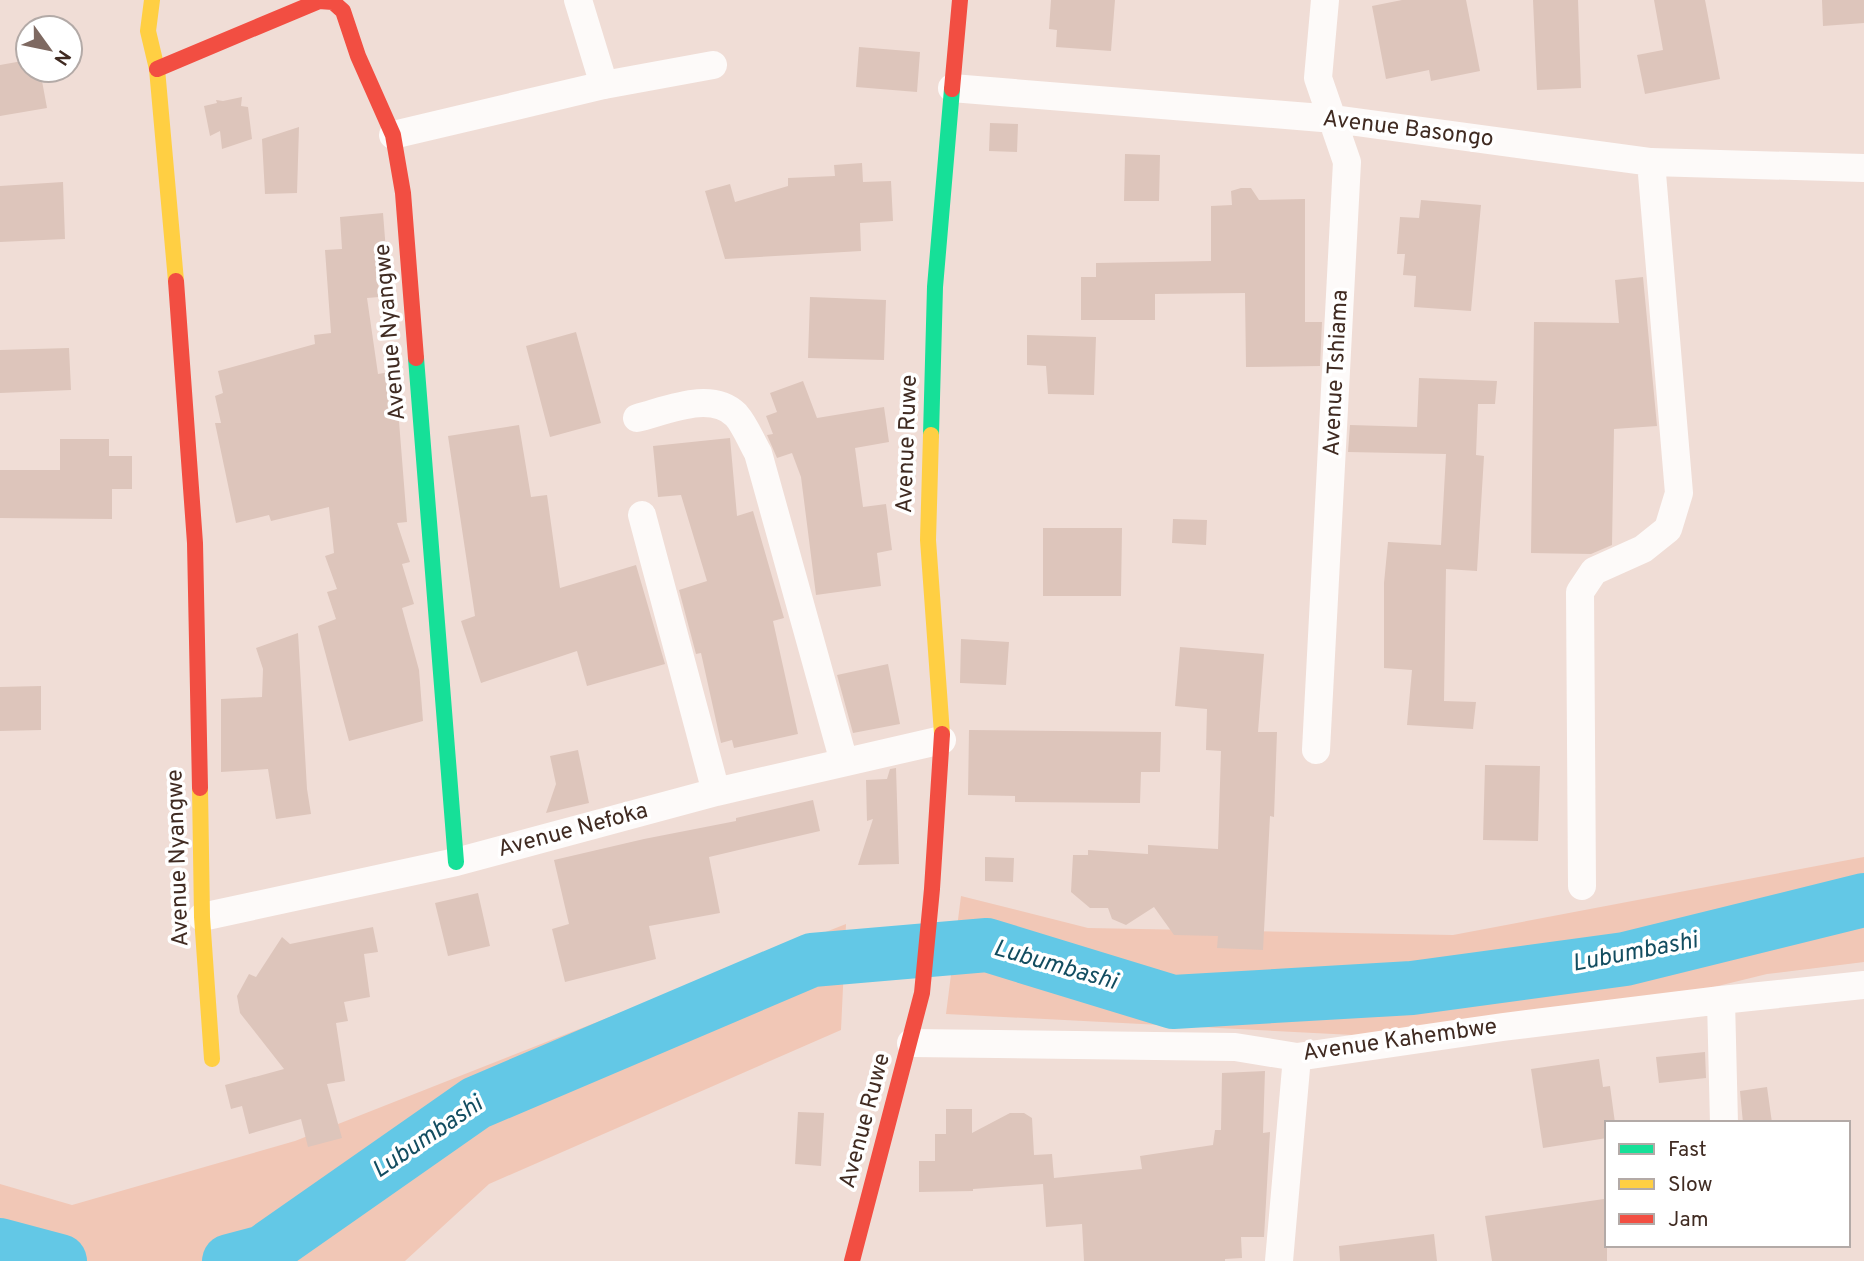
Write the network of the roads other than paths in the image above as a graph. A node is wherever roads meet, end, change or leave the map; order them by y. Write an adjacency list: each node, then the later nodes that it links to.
1 (152, 0): 6 (street, Avenue Nyangwe)
2 (578, 0): 7 (street)
3 (960, 0): 8 (street, Avenue Ruwe)
4 (1325, 0): 9 (street, Avenue Tshiama)
5 (713, 65): 7 (street)
6 (156, 69): 10 (street, Avenue Nyangwe); 21 (street, Avenue Nyangwe)
7 (604, 85): 10 (street)
8 (952, 88): 9 (street, Avenue Basongo); 15 (street, Avenue Ruwe)
9 (1334, 119): 11 (street, Avenue Basongo); 16 (street, Avenue Tshiama)
10 (393, 135): 19 (street, Avenue Nyangwe)
11 (1651, 162): 12 (street, Avenue Basongo); 20 (street)
12 (1864, 168)
13 (637, 418): 17 (street)
14 (642, 515): 18 (street)
15 (942, 740): 17 (street, Avenue Nefoka); 24 (street, Avenue Ruwe)
16 (1315, 750)
17 (844, 762): 18 (street, Avenue Nefoka)
18 (716, 792): 19 (street, Avenue Nefoka)
19 (456, 862): 21 (street, Avenue Nefoka)
20 (1582, 886)
21 (202, 917): 26 (street, Avenue Nyangwe)
22 (1864, 985): 23 (street, Avenue Kahembwe)
23 (1721, 1000): 25 (street, Avenue Kahembwe); 27 (street)
24 (911, 1042): 25 (street, Avenue Kahembwe); 28 (street, Avenue Ruwe)
25 (1297, 1057): 29 (street)
26 (212, 1059)
27 (1724, 1121)
28 (852, 1261)
29 (1279, 1261)

